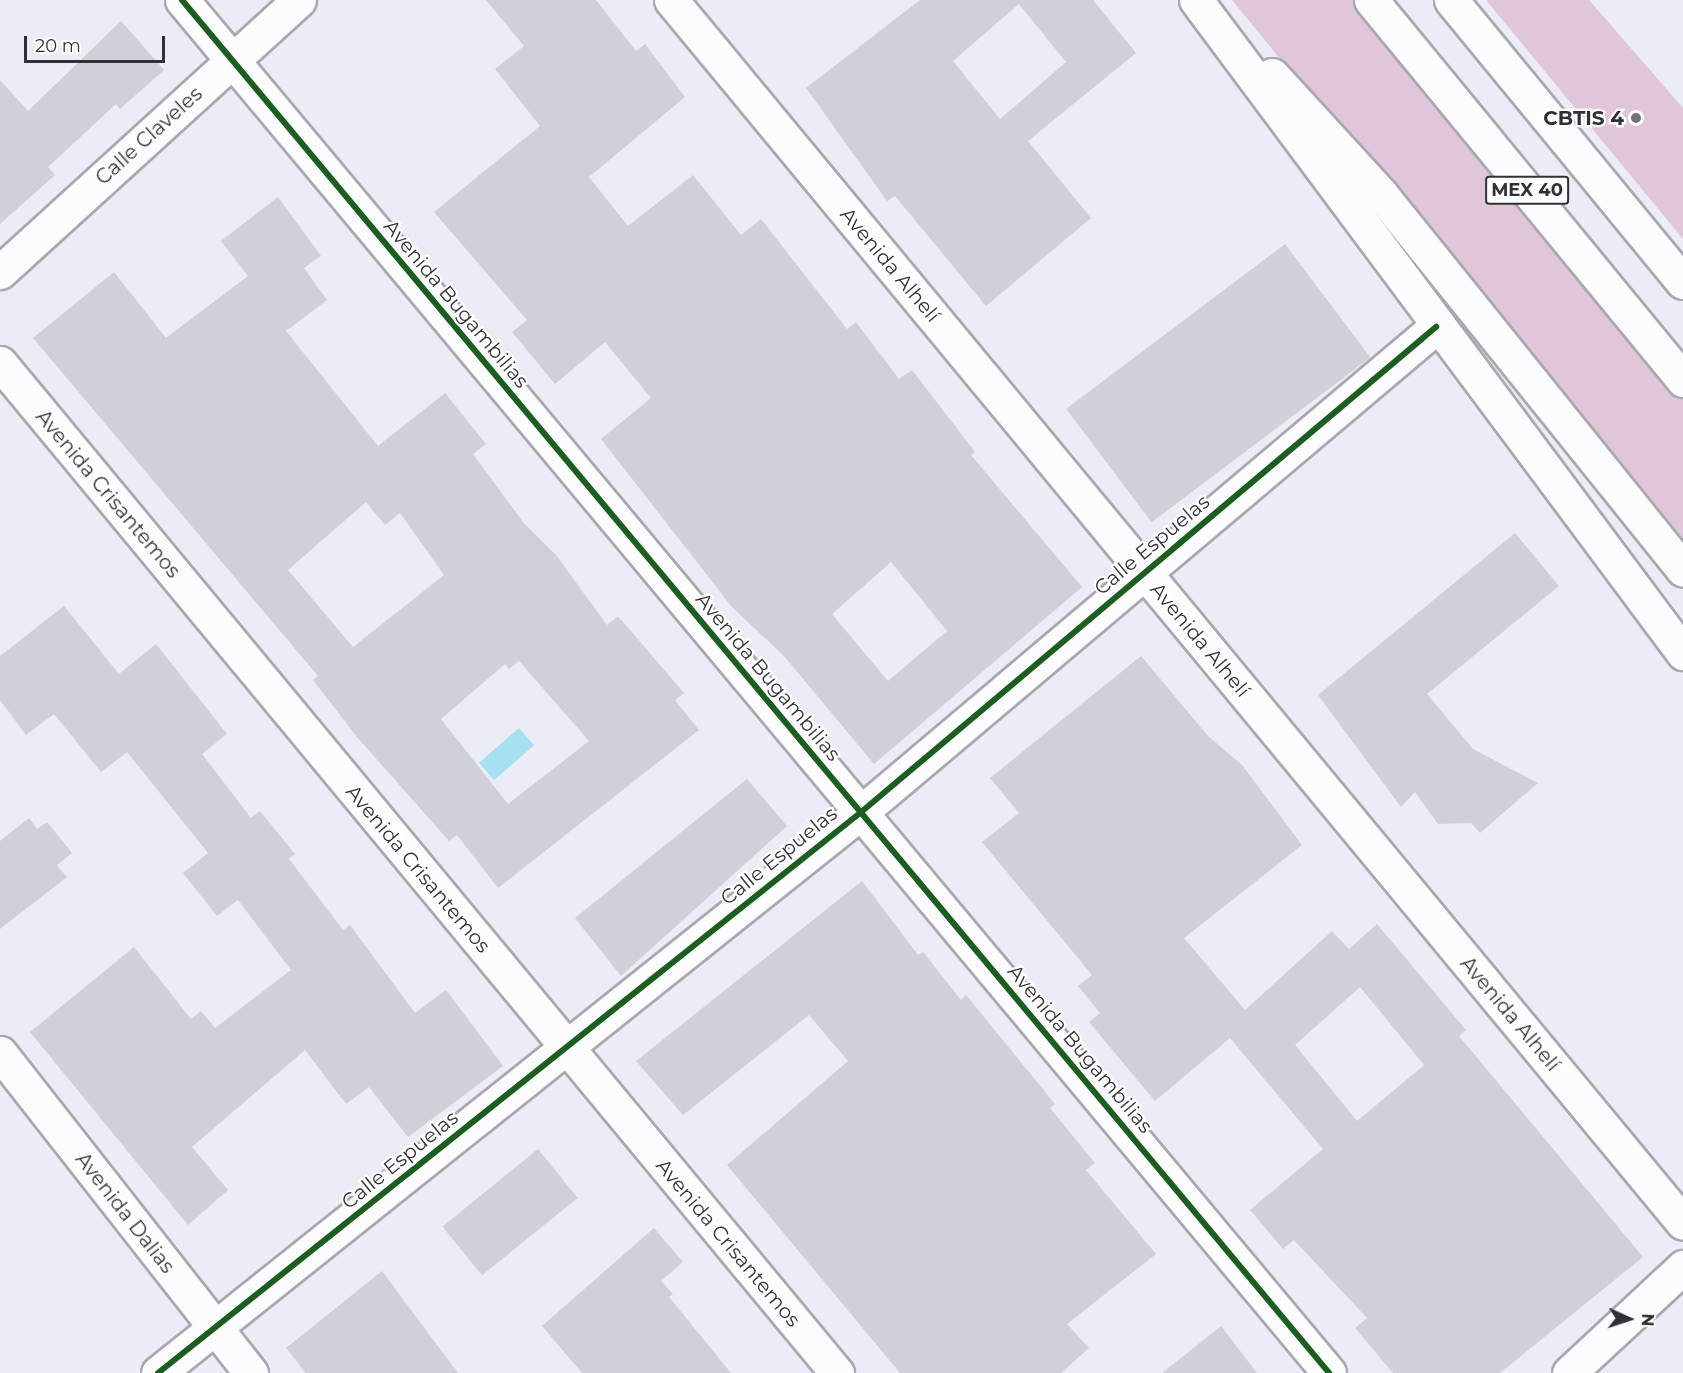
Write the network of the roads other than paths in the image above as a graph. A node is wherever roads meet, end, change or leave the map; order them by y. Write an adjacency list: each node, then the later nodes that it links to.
1 (182, 0): 8 (street, Avenida Bugambilias)
2 (299, 0): 8 (street, Calle Claveles)
3 (671, 0): 15 (street, Avenida Alhelí)
4 (1196, 0): 11 (street)
5 (1204, 0): 14 (street)
6 (1371, 0): 13 (street, MEX 40)
7 (1451, 0): 10 (street, MEX 40)
8 (232, 61): 9 (street, Calle Claveles); 17 (street, Avenida Bugambilias)
9 (0, 272)
10 (1683, 282)
11 (1436, 327): 15 (street, Calle Espuelas); 16 (street)
12 (0, 363): 18 (street, Avenida Crisantemos)
13 (1683, 380)
14 (1683, 570)
15 (1144, 573): 17 (street, Calle Espuelas); 20 (street, Avenida Alhelí)
16 (1683, 652)
17 (860, 813): 18 (street, Calle Espuelas); 26 (street, Avenida Bugambilias)
18 (566, 1048): 22 (street, Calle Espuelas); 25 (street, Avenida Crisantemos)
19 (0, 1053): 22 (street, Avenida Dalias)
20 (1683, 1223)
21 (1683, 1267): 27 (street)
22 (214, 1328): 23 (street, Calle Espuelas); 24 (street, Avenida Dalias)
23 (158, 1373)
24 (251, 1373)
25 (837, 1373)
26 (1329, 1373)
27 (1569, 1373)

